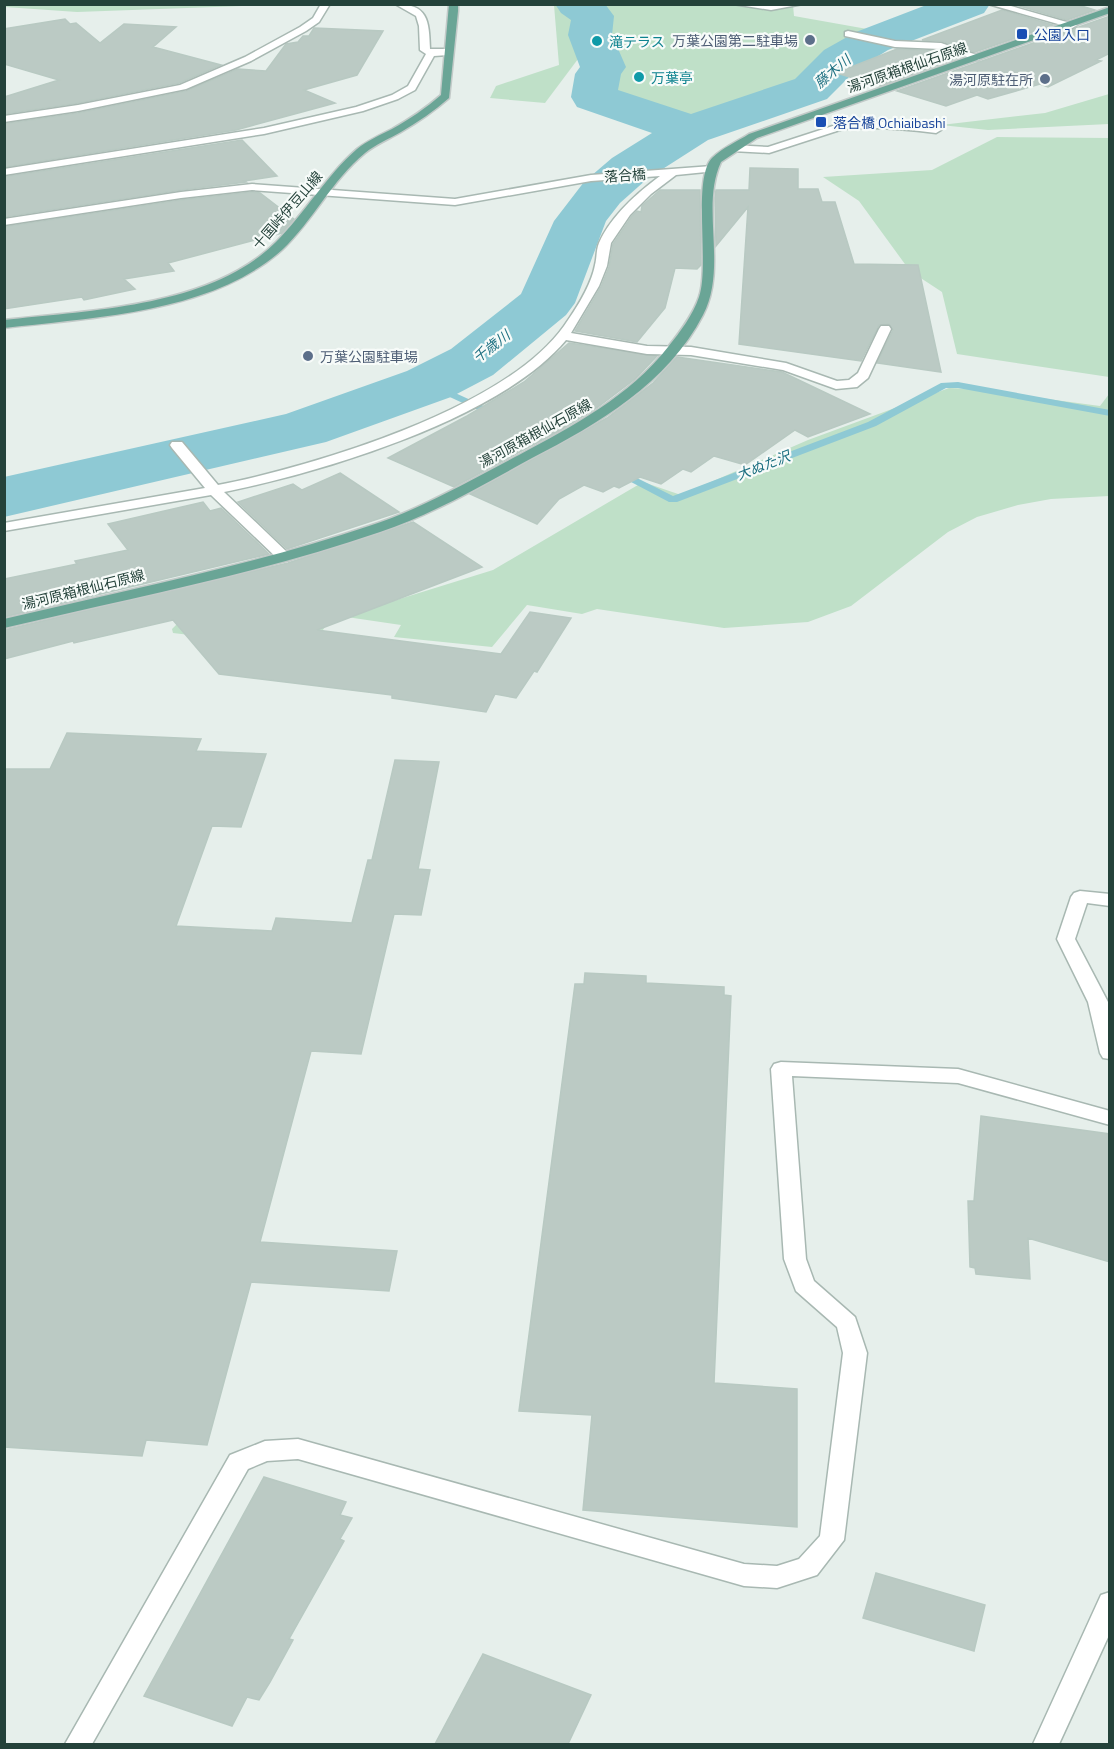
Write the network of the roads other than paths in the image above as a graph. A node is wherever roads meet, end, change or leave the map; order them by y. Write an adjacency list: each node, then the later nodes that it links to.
1 (326, 4): 13 (street)
2 (399, 4): 11 (street)
3 (453, 4): 10 (main road, 十国峠伊豆山線)
4 (737, 4): 5 (street)
5 (799, 4)
6 (992, 4): 8 (street)
7 (1110, 10): 8 (main road, 湯河原箱根仙石原線)
8 (1072, 25): 12 (main road, 湯河原箱根仙石原線)
9 (852, 35): 12 (street)
10 (447, 52): 11 (street); 19 (main road, 十国峠伊豆山線)
11 (431, 53): 18 (street)
12 (978, 57): 15 (main road, 湯河原箱根仙石原線)
13 (4, 119)
14 (936, 130): 15 (street)
15 (732, 148): 16 (main road, 湯河原箱根仙石原線)
16 (712, 169): 17 (street, 落合橋); 24 (main road, 湯河原箱根仙石原線)
17 (677, 170): 19 (street, 落合橋); 23 (street)
18 (4, 172)
19 (322, 192): 20 (street, 落合橋); 21 (main road, 十国峠伊豆山線)
20 (4, 222)
21 (4, 324)
22 (885, 329): 24 (street)
23 (564, 336): 24 (street); 26 (street)
24 (672, 351): 28 (main road, 湯河原箱根仙石原線)
25 (177, 445): 26 (street)
26 (213, 488): 27 (street); 28 (street)
27 (4, 527)
28 (284, 557): 29 (main road, 湯河原箱根仙石原線)
29 (4, 624)
30 (1110, 900): 31 (street)
31 (1110, 1053)
32 (1110, 1118): 34 (street)
33 (1110, 1603): 35 (street)
34 (78, 1744)
35 (1046, 1744)

